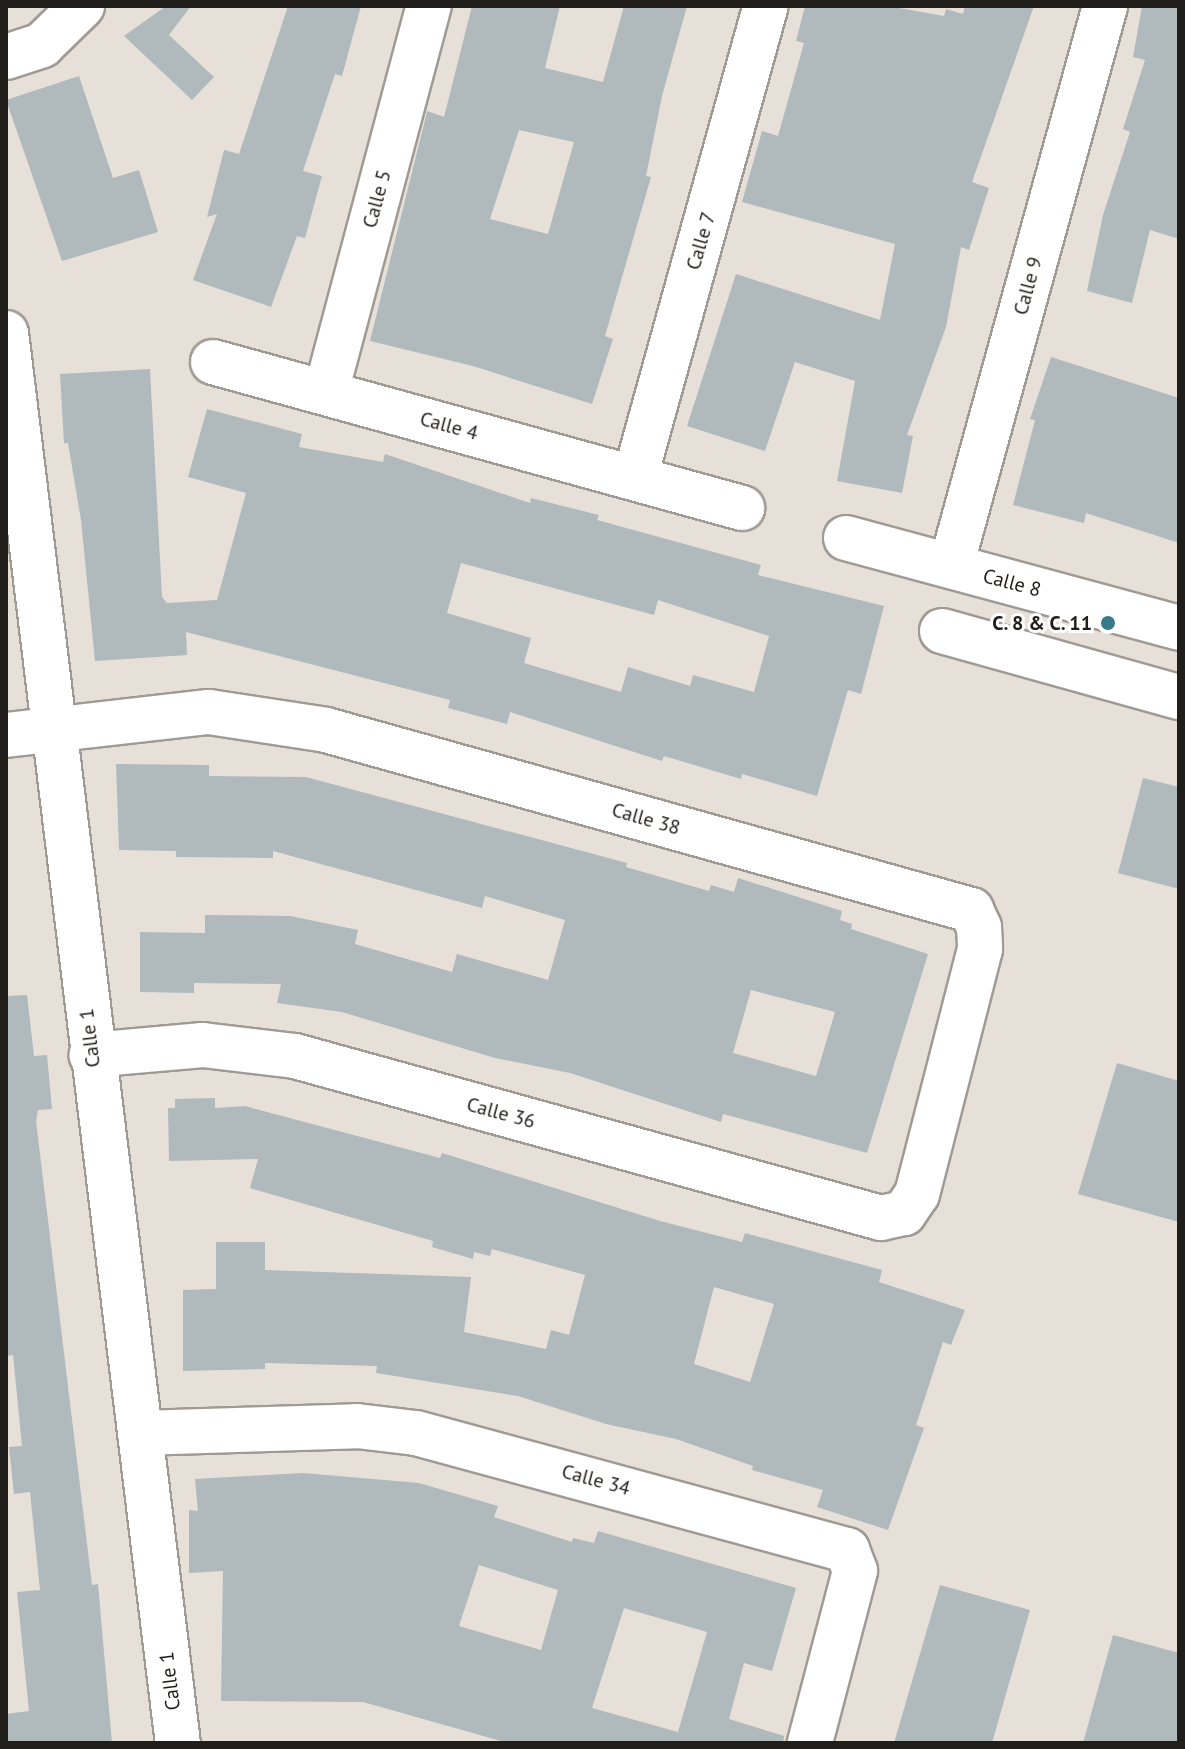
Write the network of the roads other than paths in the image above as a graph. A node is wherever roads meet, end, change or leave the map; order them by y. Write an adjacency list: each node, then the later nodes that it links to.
1 (82, 6): 5 (street)
2 (429, 6): 8 (street, Calle 5)
3 (766, 6): 9 (street, Calle 7)
4 (1105, 6): 12 (street, Calle 9)
5 (6, 57)
6 (6, 333): 16 (street, Calle 1)
7 (213, 362): 8 (street, Calle 4)
8 (326, 392): 9 (street, Calle 4)
9 (635, 477): 10 (street, Calle 4)
10 (742, 508)
11 (846, 538): 12 (street, Calle 8)
12 (951, 566): 13 (street, Calle 8)
13 (1179, 628)
14 (942, 631): 15 (street)
15 (1179, 697)
16 (55, 729): 17 (street, Calle 38); 18 (street, Calle 1); 19 (street, Calle 38)
17 (6, 735)
18 (91, 1055): 19 (street, Calle 36); 20 (street, Calle 1)
19 (904, 1213)
20 (140, 1433): 21 (street, Calle 1); 22 (street, Calle 34)
21 (178, 1743)
22 (810, 1743)

